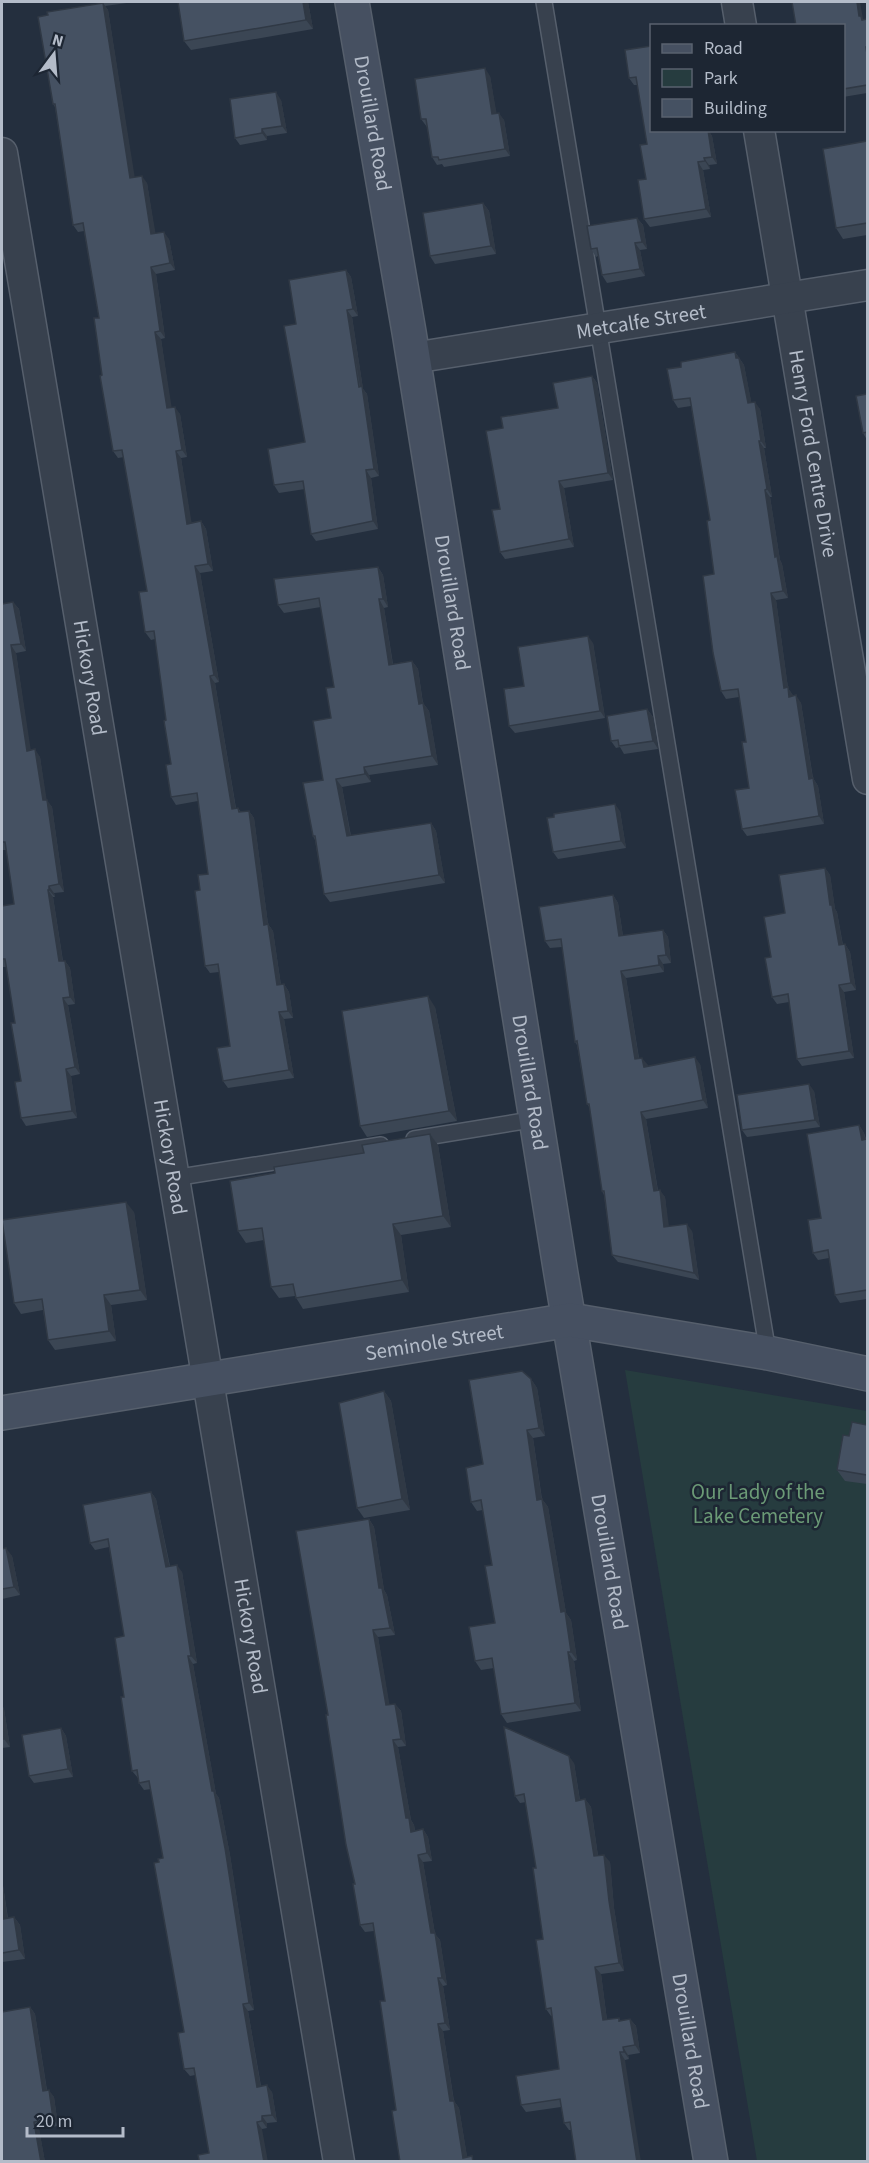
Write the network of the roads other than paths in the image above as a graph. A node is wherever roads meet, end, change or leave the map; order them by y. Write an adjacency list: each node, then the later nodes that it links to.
1 (352, 2): 10 (street, Drouillard Road)
2 (544, 2): 9 (lane)
3 (737, 2): 4 (street)
4 (741, 24)
5 (759, 132): 8 (street, Henry Ford Centre Drive)
6 (2, 153): 13 (street, Hickory Road)
7 (867, 285): 8 (street, Metcalfe Street)
8 (787, 298): 9 (street, Metcalfe Street); 11 (street, Henry Ford Centre Drive)
9 (599, 328): 10 (street, Metcalfe Street); 15 (lane)
10 (413, 358): 12 (street, Drouillard Road)
11 (867, 779)
12 (537, 1119): 13 (lane); 14 (street, Drouillard Road)
13 (174, 1178): 17 (street, Hickory Road)
14 (570, 1320): 15 (street, Seminole Street); 17 (street, Seminole Street); 20 (street, Drouillard Road)
15 (768, 1353): 16 (street, Seminole Street)
16 (867, 1374)
17 (208, 1379): 18 (street, Seminole Street); 19 (street, Hickory Road)
18 (2, 1413)
19 (339, 2162)
20 (711, 2162)

